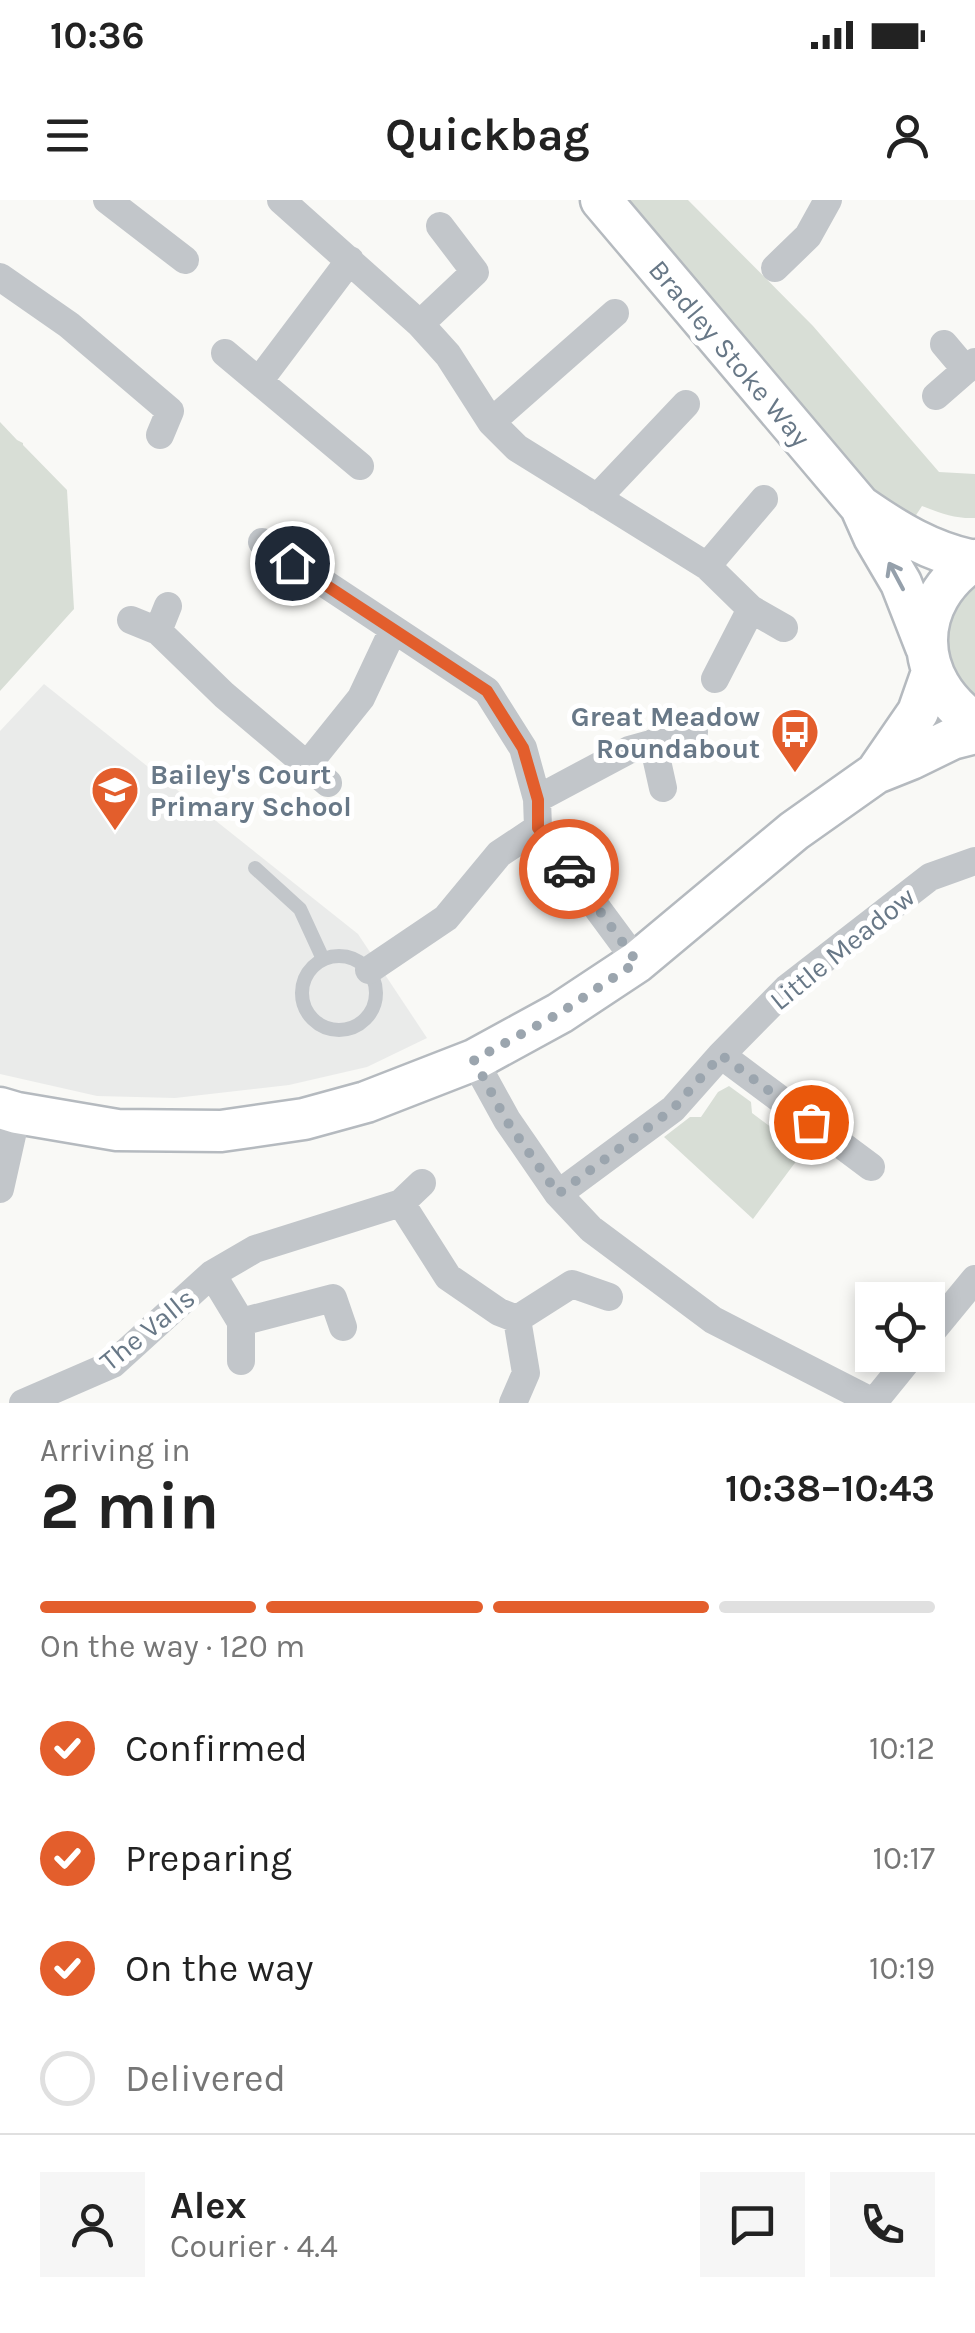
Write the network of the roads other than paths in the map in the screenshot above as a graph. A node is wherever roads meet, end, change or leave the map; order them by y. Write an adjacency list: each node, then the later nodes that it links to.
1 (281, 200): 7 (street)
2 (600, 200): 23 (street, Bradley Stoke Way)
3 (828, 200): 8 (street)
4 (119, 204): 6 (street)
5 (440, 226): 11 (street)
6 (185, 260)
7 (350, 260): 11 (street); 15 (street)
8 (775, 268)
9 (0, 277): 19 (street)
10 (615, 313): 18 (street)
11 (420, 324): 18 (street)
12 (944, 344): 14 (street)
13 (226, 353): 15 (street)
14 (971, 366): 16 (street)
15 (259, 381): 20 (street)
16 (930, 402)
17 (686, 404): 21 (street)
18 (491, 422): 21 (street)
19 (160, 435)
20 (360, 466)
21 (597, 498): 26 (street)
22 (764, 499): 26 (street)
23 (860, 506): 25 (street, Bradley Stoke Way); 31 (street, Bradley Stoke Way, one-way to 23)
24 (262, 542): 30 (street)
25 (974, 560): 31 (street)
26 (707, 566): 27 (street)
27 (752, 609): 29 (street); 32 (street)
28 (131, 620): 30 (street)
29 (784, 628)
30 (393, 630): 39 (street)
31 (929, 660): 33 (street, Bradley Stoke Way); 37 (street)
32 (715, 679)
33 (975, 722)
34 (694, 732): 36 (street)
35 (975, 733): 37 (street)
36 (653, 743): 38 (street); 39 (street)
37 (876, 773): 43 (street)
38 (662, 788)
39 (538, 814): 43 (street); 44 (street)
40 (975, 861): 45 (street, Little Meadow)
41 (255, 868): 42 (lane)
42 (322, 959): 44 (lane); 44 (lane)
43 (637, 962): 46 (street)
44 (369, 970)
45 (721, 1055): 48 (street); 51 (street, Little Meadow)
46 (474, 1060): 47 (street); 51 (street)
47 (8, 1110): 50 (street)
48 (871, 1167)
49 (422, 1183): 52 (street, The Valls)
50 (0, 1188)
51 (558, 1194): 64 (street)
52 (402, 1203): 53 (street, The Valls); 57 (street)
53 (212, 1274): 58 (street, The Valls); 62 (street, The Valls)
54 (975, 1278): 56 (street)
55 (609, 1297): 57 (street)
56 (945, 1315)
57 (517, 1319): 63 (street)
58 (241, 1322): 59 (street); 60 (street, The Valls)
59 (343, 1327)
60 (242, 1362)
61 (898, 1372): 64 (street)
62 (23, 1403)
63 (514, 1403)
64 (873, 1403)

